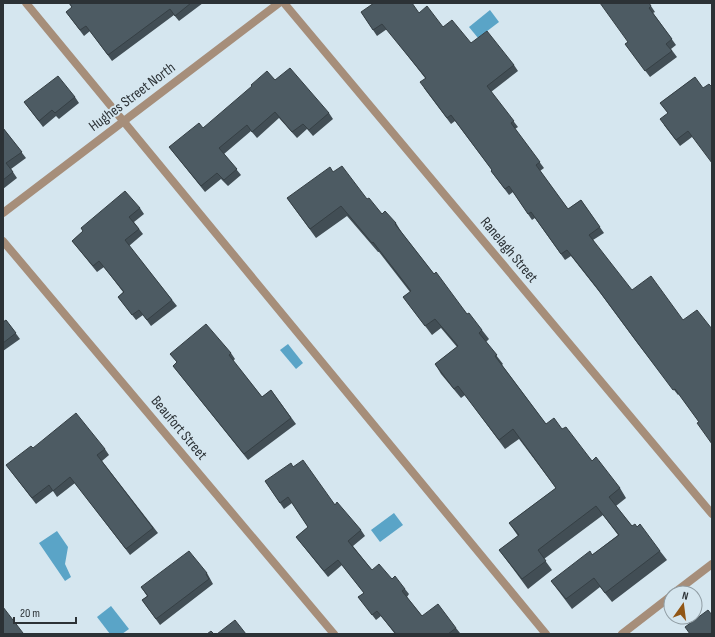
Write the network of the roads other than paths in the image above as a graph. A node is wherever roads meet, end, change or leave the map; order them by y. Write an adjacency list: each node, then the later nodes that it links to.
1 (26, 3): 4 (street)
2 (279, 3): 4 (street, Hughes Street North)
3 (284, 3): 7 (street, Ranelagh Street)
4 (124, 121): 5 (street, Hughes Street North); 12 (street)
5 (3, 213)
6 (3, 241): 11 (street, Beaufort Street)
7 (712, 514)
8 (712, 564): 9 (street)
9 (684, 585)
10 (663, 602): 13 (street)
11 (334, 634)
12 (546, 634)
13 (622, 634)

